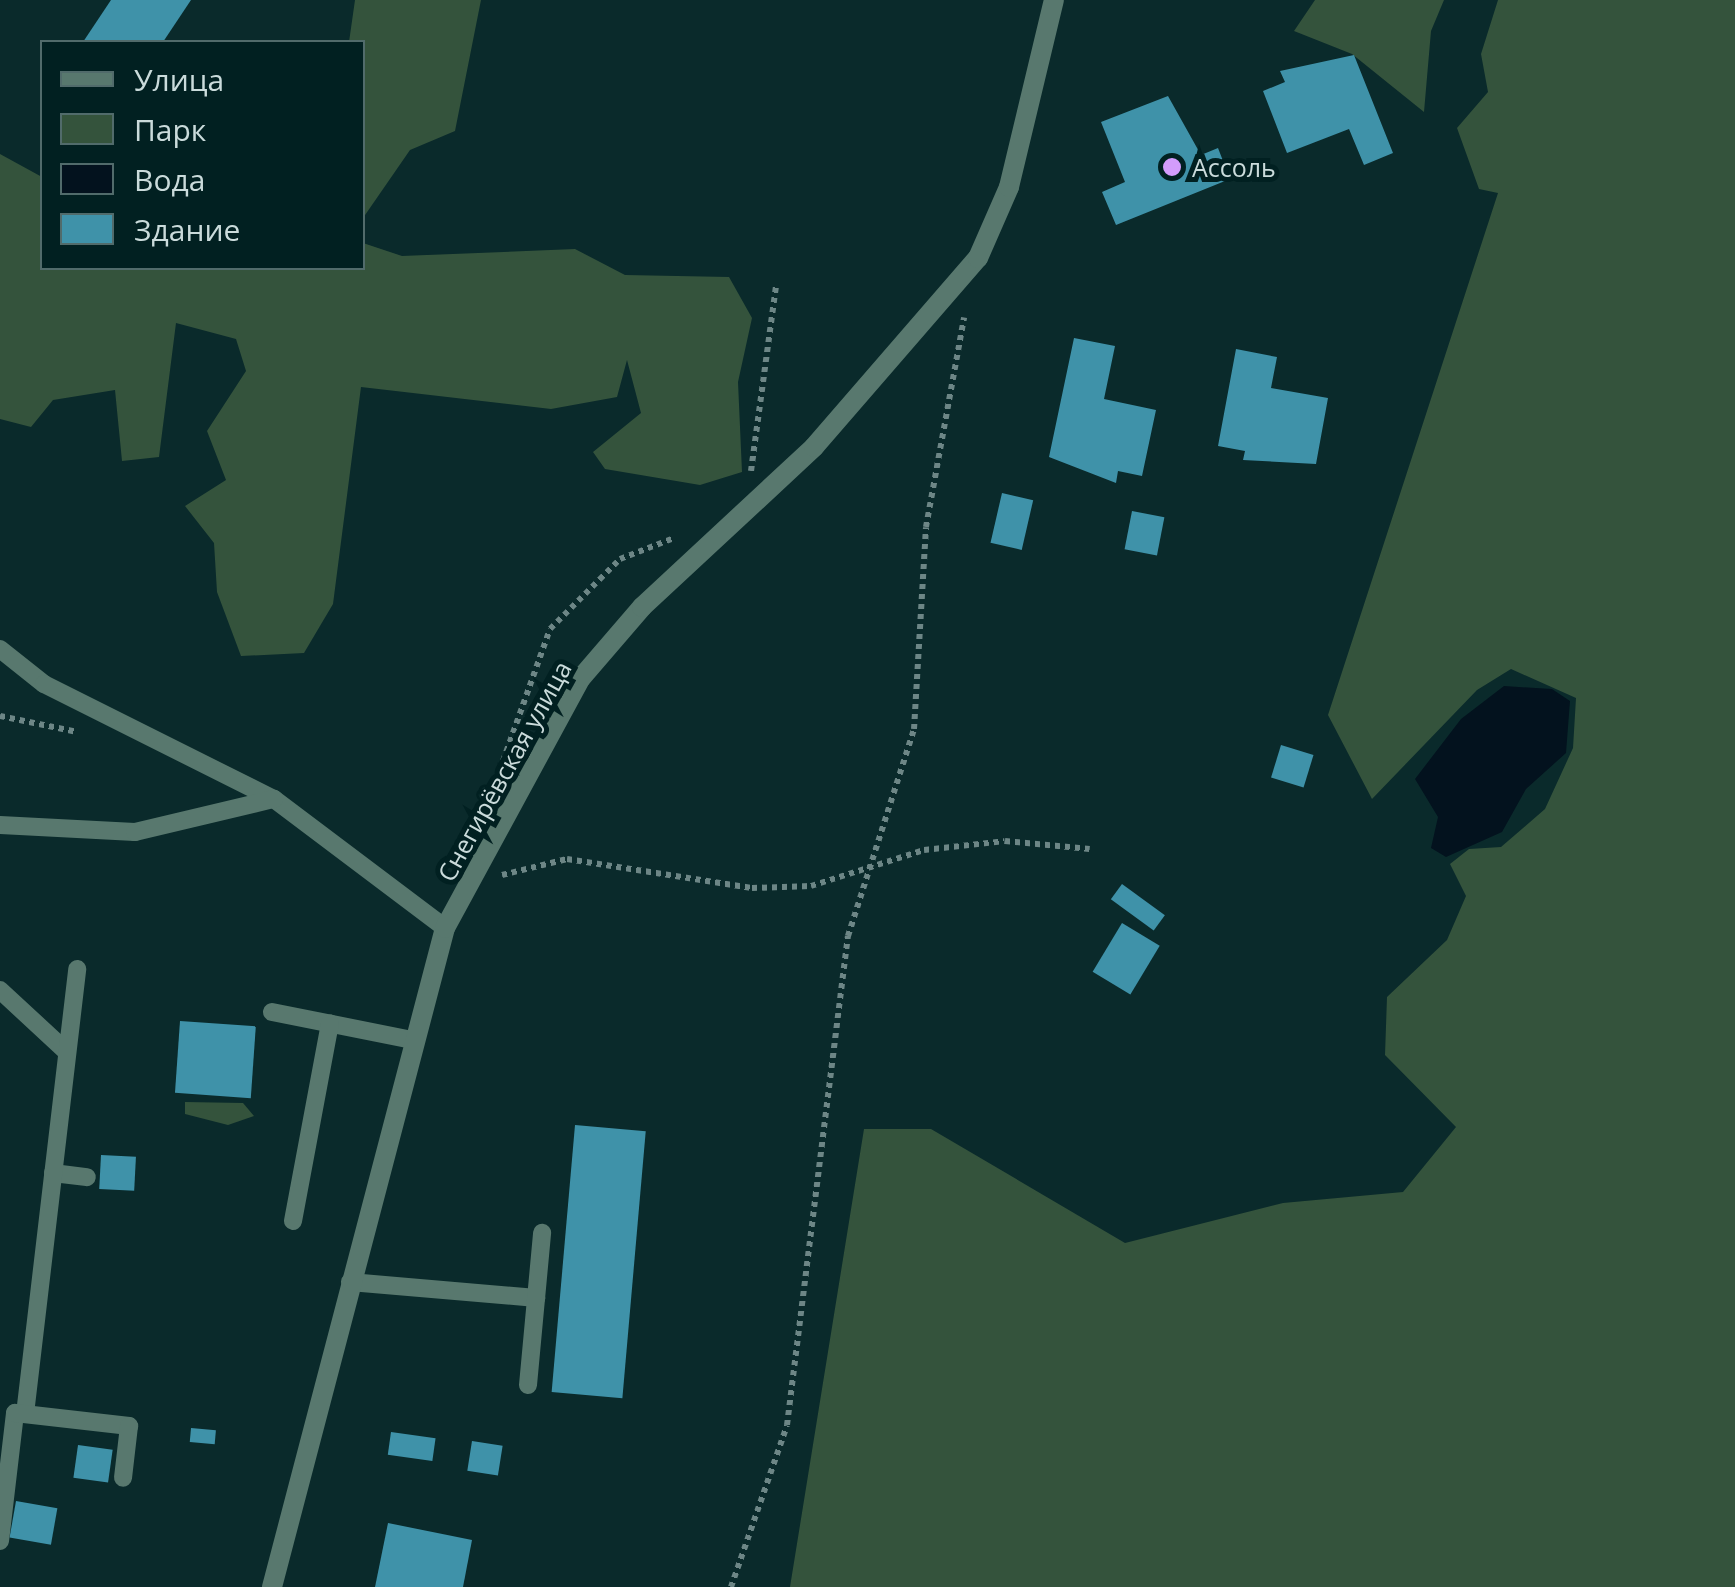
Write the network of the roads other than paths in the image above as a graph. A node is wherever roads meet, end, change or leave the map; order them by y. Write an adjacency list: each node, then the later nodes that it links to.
1 (1054, 0): 5 (street, Снегирёвская улица)
2 (0, 649): 3 (lane)
3 (274, 799): 4 (lane); 5 (lane)
4 (0, 826)
5 (445, 928): 10 (street, Снегирёвская улица)
6 (76, 968): 11 (lane)
7 (0, 990): 11 (lane)
8 (272, 1012): 9 (lane)
9 (330, 1023): 10 (lane); 14 (lane)
10 (412, 1040): 16 (street, Снегирёвская улица)
11 (67, 1052): 12 (lane)
12 (53, 1173): 13 (lane); 19 (lane)
13 (87, 1177)
14 (292, 1221)
15 (542, 1234): 17 (lane)
16 (350, 1282): 17 (lane); 22 (street, Снегирёвская улица)
17 (536, 1298): 18 (lane)
18 (528, 1385)
19 (25, 1414): 20 (lane); 21 (lane)
20 (123, 1478)
21 (0, 1541)
22 (272, 1587)

